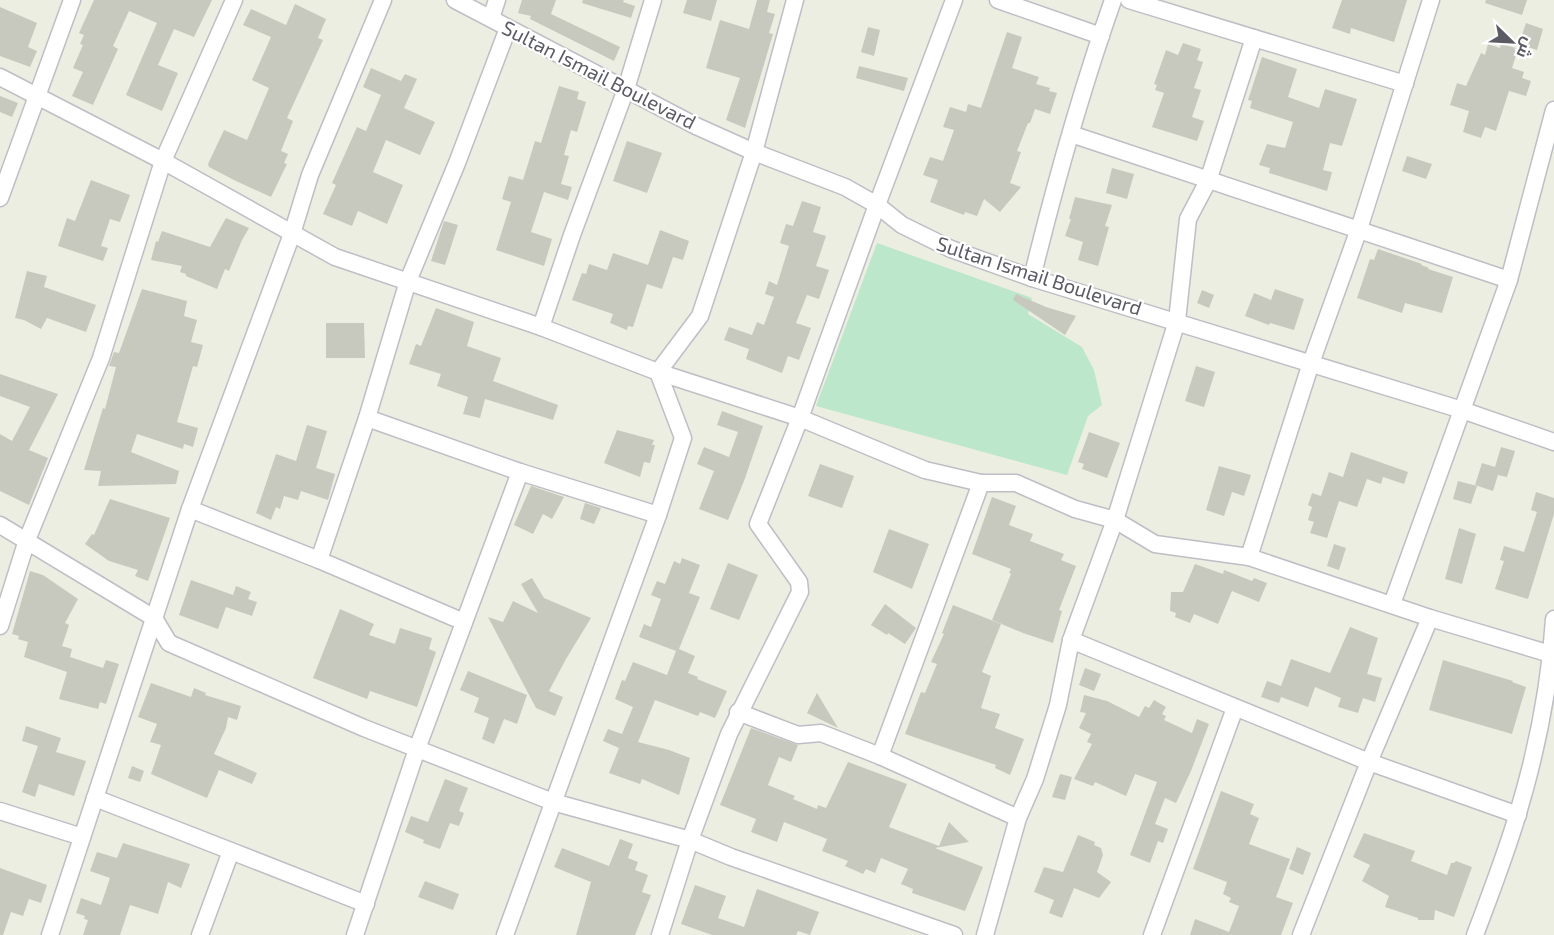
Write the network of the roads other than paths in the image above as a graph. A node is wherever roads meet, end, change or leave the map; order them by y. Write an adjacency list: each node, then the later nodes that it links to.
1 (72, 0): 20 (street)
2 (234, 0): 25 (street)
3 (383, 0): 30 (street)
4 (455, 0): 13 (street, Sultan Ismail Boulevard)
5 (497, 0): 13 (street)
6 (653, 0): 19 (street)
7 (795, 0): 24 (street)
8 (954, 0): 28 (street)
9 (998, 0): 15 (street)
10 (1113, 0): 15 (street)
11 (1129, 0): 16 (street)
12 (1431, 0): 18 (street)
13 (491, 18): 14 (street, Sultan Ismail Boulevard)
14 (508, 28): 19 (street, Sultan Ismail Boulevard); 33 (street)
15 (1101, 36): 22 (street)
16 (1254, 38): 18 (street); 26 (street)
17 (0, 77): 20 (street)
18 (1405, 84): 29 (street)
19 (626, 89): 24 (street, Sultan Ismail Boulevard); 35 (street)
20 (37, 96): 25 (street); 27 (street)
21 (1554, 110): 23 (street)
22 (1071, 134): 26 (street); 31 (street)
23 (1551, 134): 32 (street)
24 (754, 152): 28 (street, Sultan Ismail Boulevard); 37 (street)
25 (163, 161): 30 (street); 48 (street)
26 (1208, 181): 29 (street); 34 (street)
27 (0, 198)
28 (877, 205): 31 (street, Sultan Ismail Boulevard); 40 (street)
29 (1359, 229): 32 (street); 36 (street)
30 (292, 234): 33 (street); 44 (street)
31 (1032, 278): 34 (street, Sultan Ismail Boulevard)
32 (1509, 280): 38 (street)
33 (408, 281): 35 (street); 39 (street)
34 (1177, 321): 36 (street, Sultan Ismail Boulevard); 46 (street)
35 (541, 327): 37 (street)
36 (1311, 363): 38 (street, Sultan Ismail Boulevard); 49 (street)
37 (658, 372): 40 (street); 45 (street)
38 (1462, 410): 41 (street, Sultan Ismail Boulevard); 51 (street)
39 (367, 418): 42 (street); 50 (street)
40 (800, 418): 43 (street); 60 (street)
41 (1554, 442)
42 (520, 472): 45 (street); 55 (street)
43 (981, 483): 46 (street); 62 (street)
44 (190, 509): 50 (street); 52 (street)
45 (658, 516): 65 (street)
46 (1115, 520): 49 (street); 57 (street)
47 (0, 525): 48 (street)
48 (27, 540): 52 (street); 56 (street)
49 (1249, 557): 51 (street)
50 (319, 560): 55 (street)
51 (1392, 604): 53 (street)
52 (154, 618): 61 (street); 64 (street)
53 (1430, 618): 58 (street); 63 (street)
54 (1554, 619): 58 (street)
55 (464, 622): 61 (street)
56 (0, 627)
57 (1071, 640): 59 (street); 68 (street)
58 (1553, 655): 67 (street)
59 (1235, 708): 63 (street); 80 (street)
60 (738, 712): 62 (street); 70 (street)
61 (417, 749): 65 (street); 72 (street)
62 (880, 756): 68 (street)
63 (1369, 762): 67 (street); 81 (street)
64 (95, 798): 69 (street); 71 (street)
65 (553, 802): 70 (street); 76 (street)
66 (0, 811): 69 (street)
67 (1518, 815): 82 (street)
68 (1018, 818): 79 (street)
69 (82, 837): 73 (street)
70 (690, 840): 77 (street); 78 (street)
71 (231, 851): 72 (street); 74 (street)
72 (366, 904): 75 (street)
73 (50, 935)
74 (201, 935)
75 (355, 935)
76 (505, 935)
77 (660, 935)
78 (954, 935)
79 (985, 935)
80 (1152, 935)
81 (1301, 935)
82 (1475, 935)

